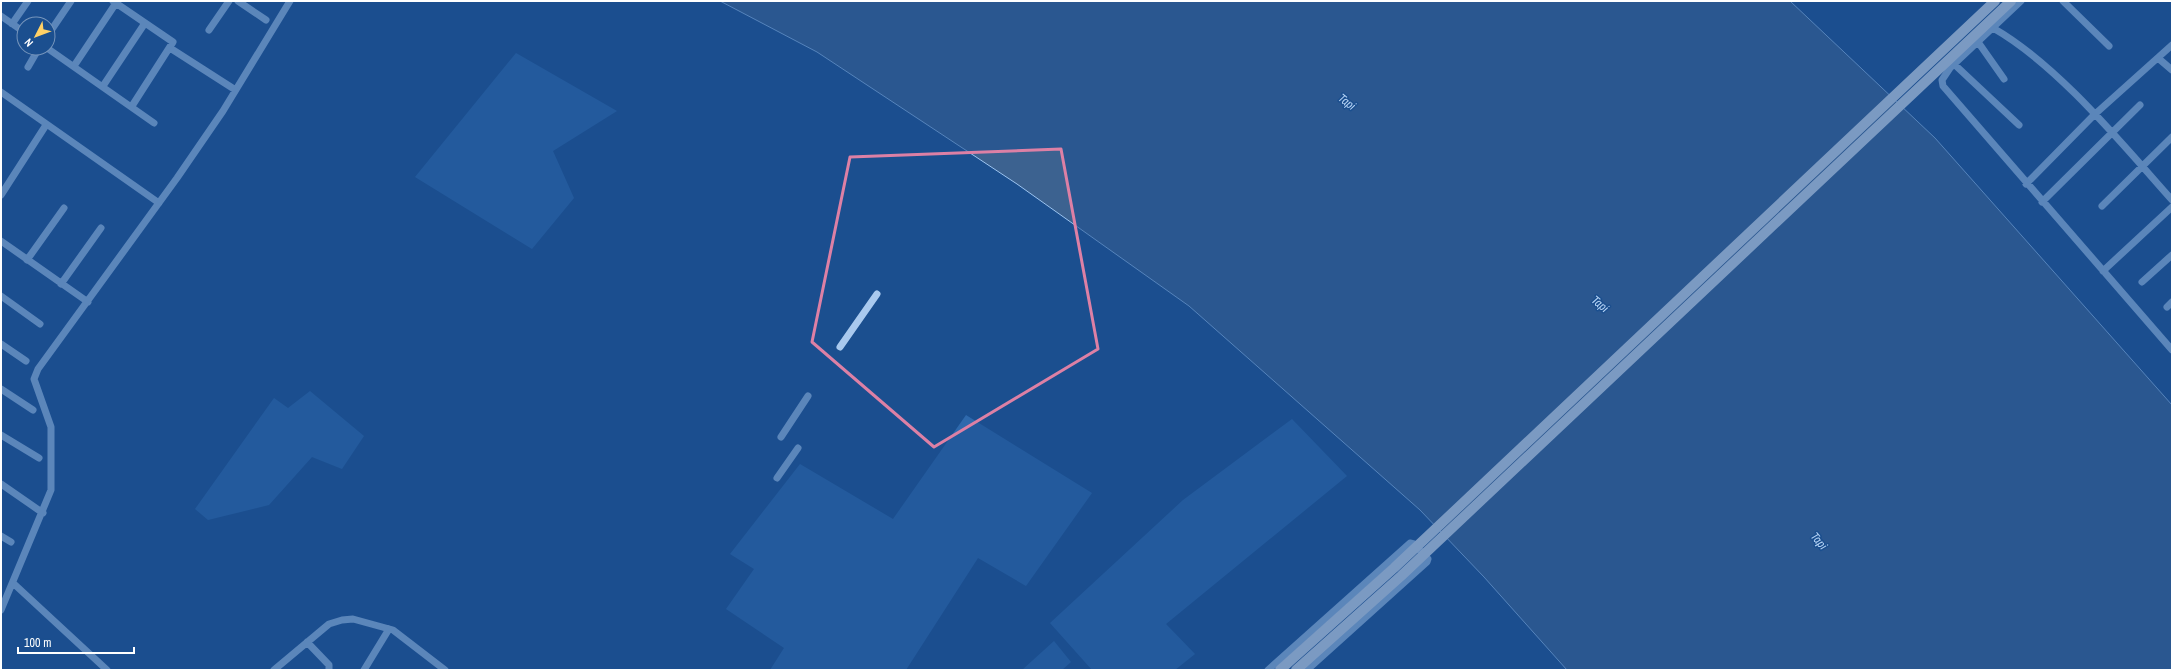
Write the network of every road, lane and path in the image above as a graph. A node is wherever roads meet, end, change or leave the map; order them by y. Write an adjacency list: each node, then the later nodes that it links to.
1 (28, 1): 15 (street)
2 (71, 1): 14 (street)
3 (229, 1): 18 (street)
4 (238, 1): 12 (street)
5 (290, 1): 32 (street)
6 (2011, 1): 89 (main road)
7 (2021, 1): 17 (street)
8 (2063, 1): 21 (street)
9 (114, 2): 13 (street); 27 (street)
10 (1994, 2): 88 (main road)
11 (1, 16): 15 (street)
12 (266, 20)
13 (145, 22): 22 (street); 31 (street)
14 (56, 23)
15 (12, 24): 16 (street)
16 (16, 27)
17 (1993, 28): 19 (street); 36 (street)
18 (209, 30)
19 (1978, 42): 26 (street); 30 (street)
20 (2172, 45): 25 (street)
21 (2109, 46)
22 (170, 48): 32 (street); 35 (street)
23 (56, 54): 27 (street)
24 (34, 56): 28 (street)
25 (2158, 58): 29 (street); 36 (street)
26 (1954, 64): 39 (street); 43 (street)
27 (74, 66): 31 (street)
28 (28, 67)
29 (2172, 70)
30 (2004, 79)
31 (103, 86): 35 (street)
32 (234, 89): 47 (street)
33 (1, 92): 38 (street)
34 (2140, 105): 40 (street)
35 (132, 106): 37 (street)
36 (2094, 115): 40 (street); 43 (street)
37 (154, 123)
38 (46, 124): 44 (street); 47 (street)
39 (2019, 125)
40 (2112, 134): 42 (street); 46 (street)
41 (2172, 137): 42 (street)
42 (2142, 166): 45 (street); 48 (street)
43 (2026, 184): 46 (street)
44 (1, 194)
45 (2172, 200)
46 (2042, 202): 55 (street)
47 (159, 203): 60 (street)
48 (2102, 206)
49 (2172, 207): 55 (street)
50 (64, 208): 54 (street)
51 (101, 228): 57 (street)
52 (1, 241): 54 (street)
53 (2172, 255): 56 (street)
54 (27, 260): 57 (street)
55 (2103, 271): 64 (street)
56 (2142, 282)
57 (61, 284): 60 (street)
58 (877, 294): 63 (street)
59 (1, 296): 61 (street)
60 (88, 302): 75 (street)
61 (40, 324)
62 (1, 344): 65 (street)
63 (840, 347)
64 (2172, 350)
65 (26, 361)
66 (1, 389): 68 (street)
67 (808, 396): 70 (street)
68 (33, 410)
69 (1, 435): 72 (street)
70 (781, 437)
71 (798, 448): 73 (street)
72 (39, 458)
73 (777, 478)
74 (1, 484): 75 (street)
75 (43, 513): 78 (street)
76 (1, 536): 77 (street)
77 (11, 542)
78 (13, 583): 79 (street); 82 (street)
79 (1, 610)
80 (389, 629): 81 (street); 85 (street); 86 (street)
81 (307, 642): 83 (street); 84 (street)
82 (107, 670)
83 (274, 670)
84 (329, 670)
85 (364, 670)
86 (445, 670)
87 (1268, 670): 90 (street)
88 (1280, 670)
89 (1296, 670)
90 (1307, 670)

